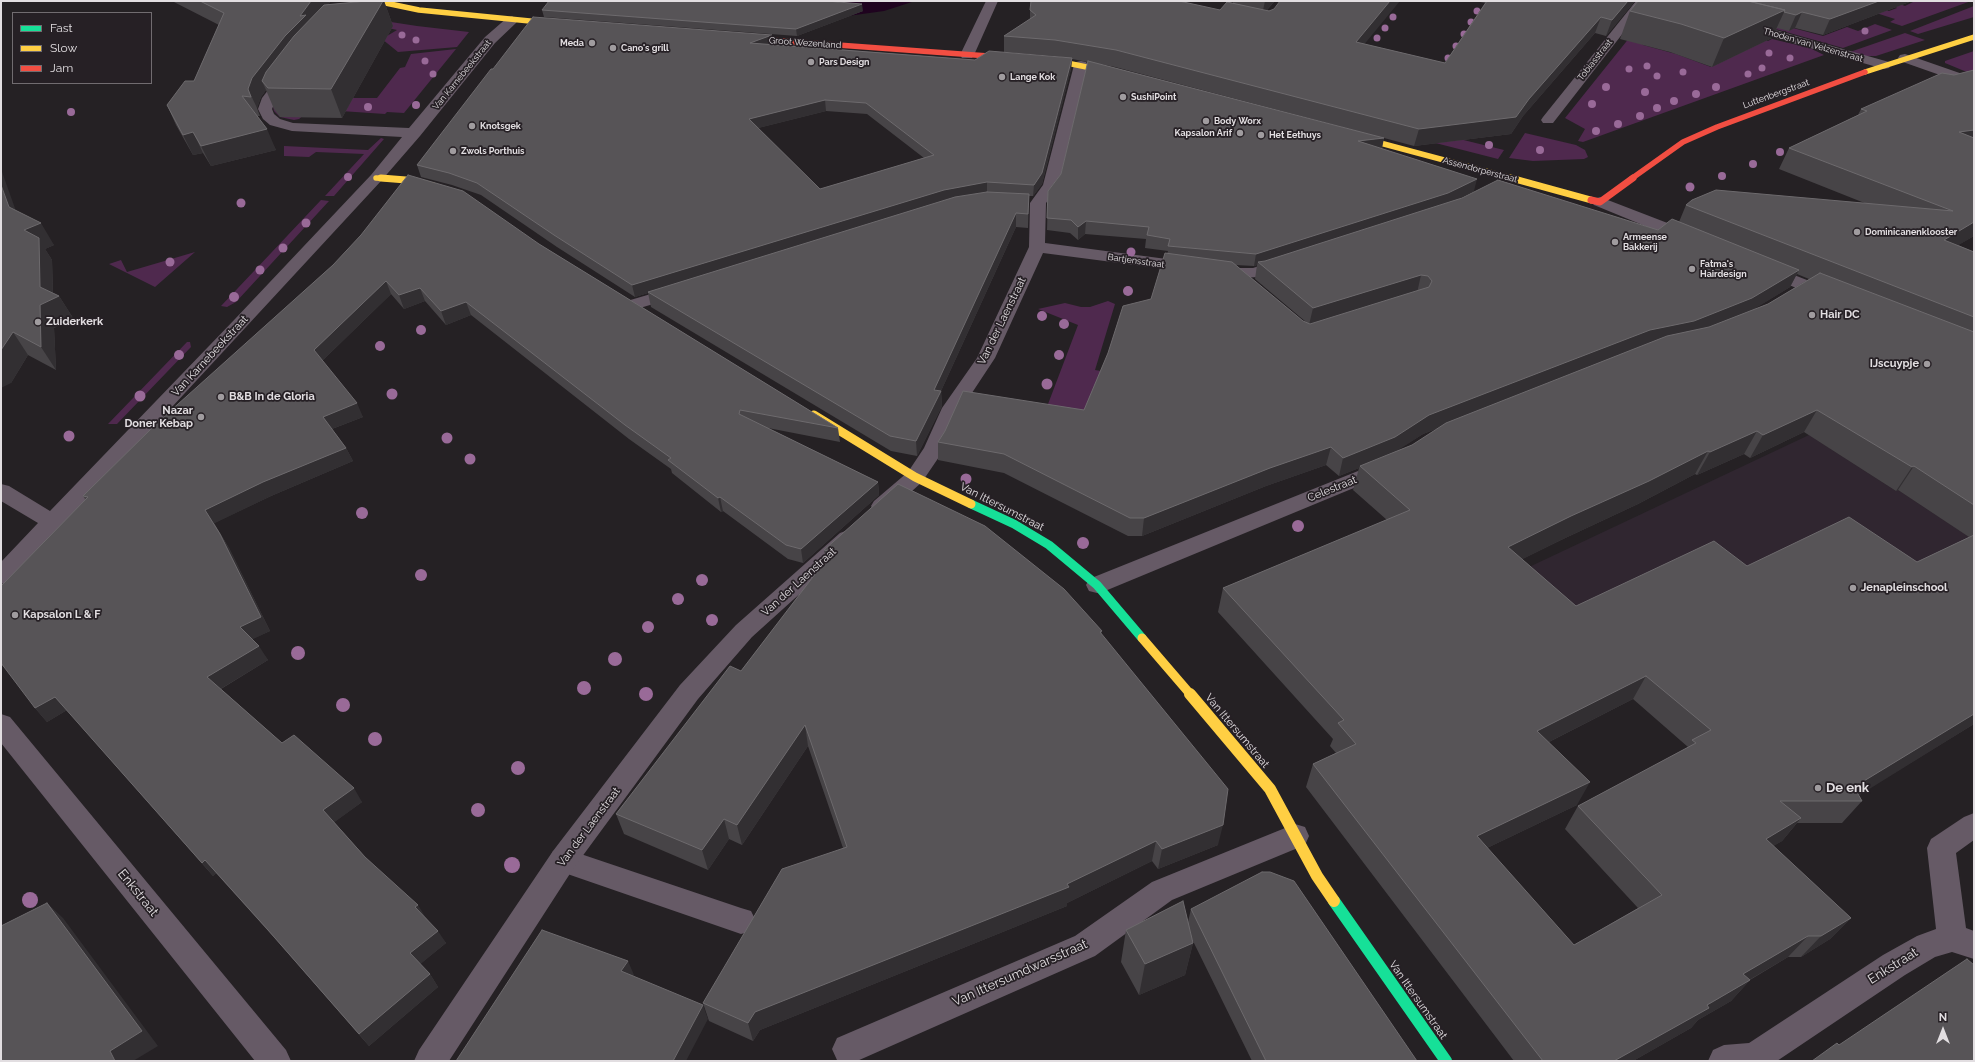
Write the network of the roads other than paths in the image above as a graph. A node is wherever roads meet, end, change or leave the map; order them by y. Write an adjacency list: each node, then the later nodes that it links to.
1 (992, 1): 9 (street)
2 (1642, 1): 16 (street, Tobiasstraat)
3 (372, 2): 4 (main road)
4 (512, 20): 5 (main road); 17 (street, Van Karnebeekstraat)
5 (567, 24)
6 (1738, 24): 12 (street, Thoden van Velzenstraat)
7 (731, 37): 9 (main road, Groot Wezenland)
8 (1974, 37): 10 (main road, Luttenbergstraat)
9 (967, 55): 11 (main road)
10 (1905, 58): 12 (main road, Luttenbergstraat); 15 (street)
11 (1081, 65): 14 (main road); 23 (street, Van der Laenstraat)
12 (1884, 65): 21 (main road, Luttenbergstraat)
13 (293, 68): 17 (street)
14 (1125, 75)
15 (1974, 83)
16 (1548, 120)
17 (415, 133): 19 (street, Van Karnebeekstraat)
18 (1348, 135): 21 (main road, Assendorperstraat)
19 (376, 178): 20 (main road); 37 (street, Van Karnebeekstraat)
20 (440, 187)
21 (1600, 202): 22 (street, Assendorperstraat)
22 (1703, 243)
23 (1037, 247): 26 (street, Bartjensstraat); 35 (street, Van der Laenstraat)
24 (1300, 258): 26 (street, Bartjensstraat)
25 (1752, 263): 28 (street)
26 (1235, 273): 29 (street)
27 (693, 286): 32 (street)
28 (1807, 286): 30 (street); 31 (street)
29 (1252, 288)
30 (1785, 300)
31 (1843, 301)
32 (636, 306)
33 (806, 410): 35 (main road, Van Ittersumstraat)
34 (1397, 462): 39 (street, Celestraat)
35 (915, 477): 39 (main road, Van Ittersumstraat); 43 (street, Van der Laenstraat)
36 (1, 491): 37 (street)
37 (53, 522): 38 (street, Van Karnebeekstraat)
38 (1, 576)
39 (1097, 585): 42 (main road, Van Ittersumstraat)
40 (1, 724): 47 (street, Enkstraat)
41 (1974, 825): 45 (street, Enkstraat)
42 (1295, 836): 46 (street, Van Ittersumdwarsstraat); 49 (main road, Van Ittersumstraat)
43 (563, 860): 44 (street); 48 (street, Van der Laenstraat)
44 (742, 921)
45 (1963, 942): 50 (street, Enkstraat)
46 (848, 1049)
47 (275, 1061)
48 (430, 1061)
49 (1446, 1061)
50 (1724, 1061)

